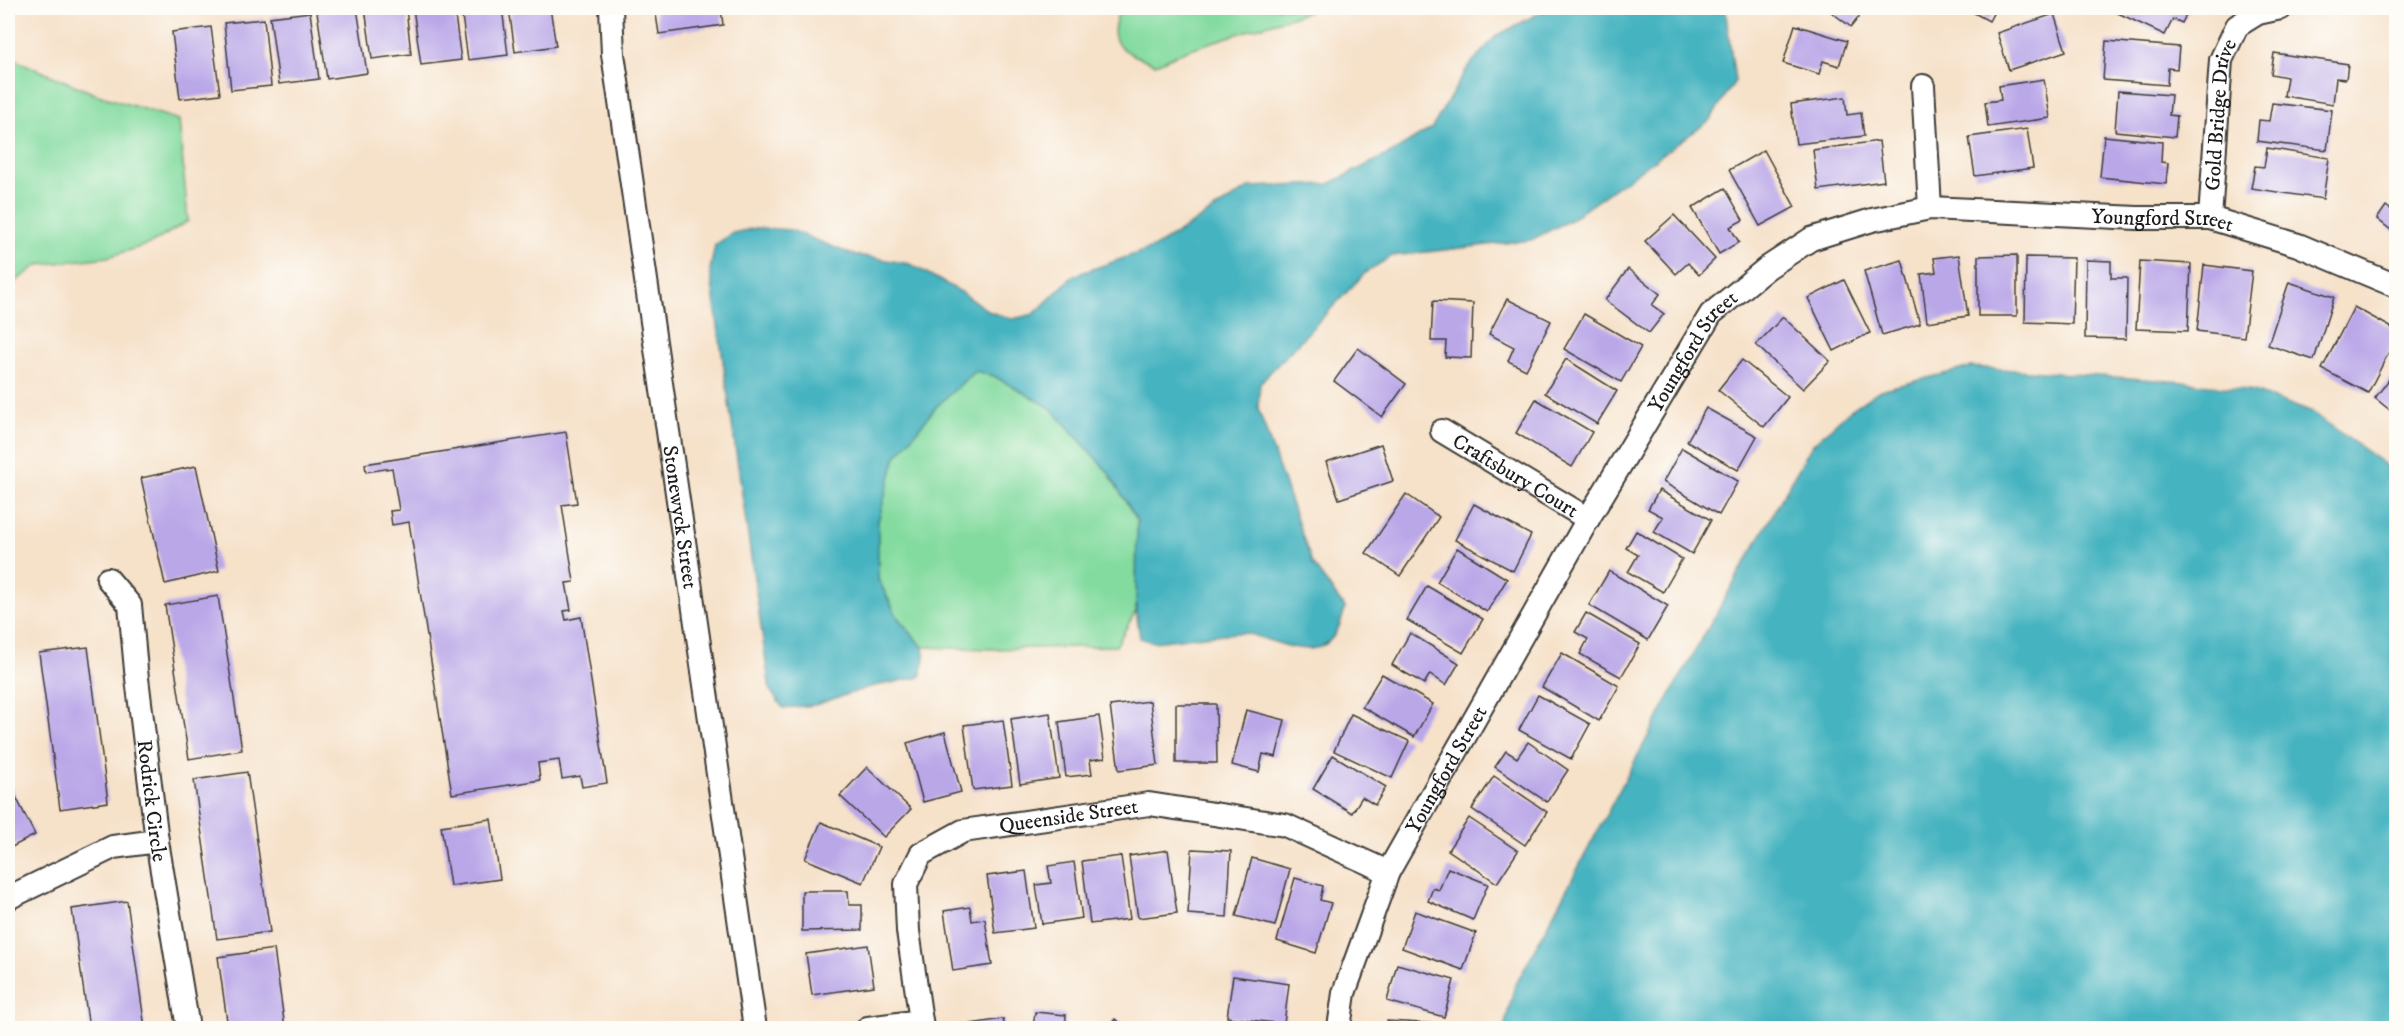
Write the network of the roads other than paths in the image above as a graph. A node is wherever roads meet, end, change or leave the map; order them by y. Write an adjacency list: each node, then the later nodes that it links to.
1 (611, 8): 15 (street, Stonewyck Street)
2 (2281, 8): 5 (street, Gold Bridge Drive)
3 (1923, 86): 4 (street)
4 (1930, 208): 5 (street, Youngford Street); 8 (street, Youngford Street)
5 (2210, 218): 6 (street, Youngford Street)
6 (2397, 286)
7 (1442, 431): 8 (street, Craftsbury Court)
8 (1588, 519): 11 (street, Youngford Street)
9 (108, 579): 10 (street, Rodrick Circle)
10 (157, 841): 12 (street); 14 (street, Rodrick Circle)
11 (1388, 872): 13 (street, Queenside Street); 17 (street, Youngford Street)
12 (8, 898)
13 (921, 1025): 16 (street)
14 (188, 1029)
15 (755, 1029)
16 (868, 1029)
17 (1339, 1029)

